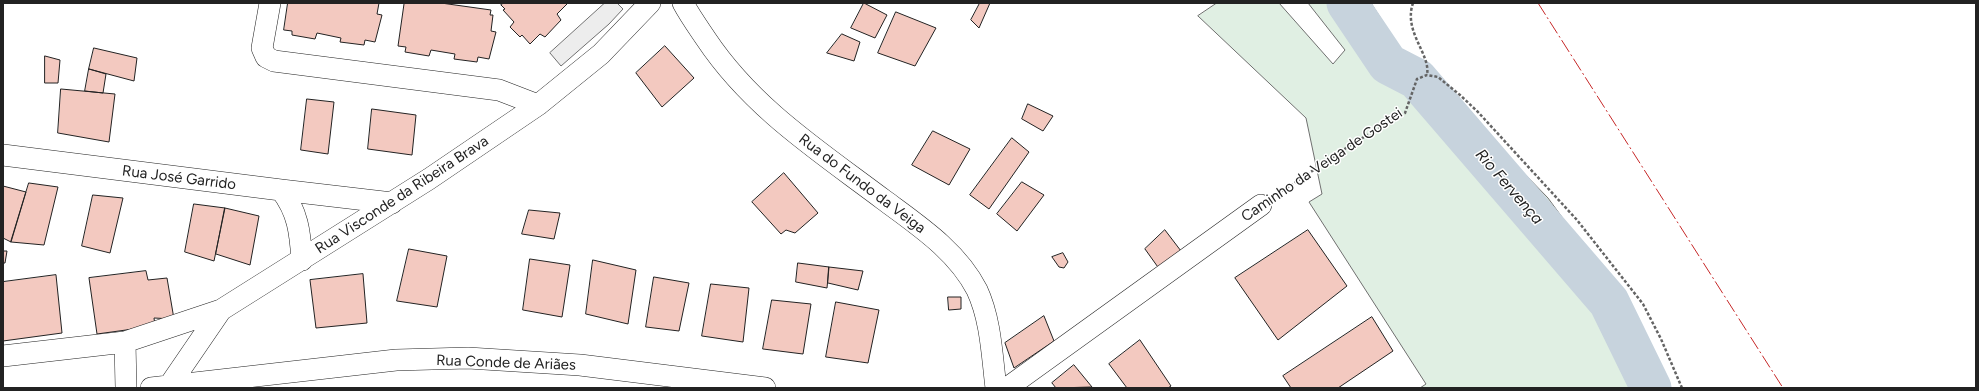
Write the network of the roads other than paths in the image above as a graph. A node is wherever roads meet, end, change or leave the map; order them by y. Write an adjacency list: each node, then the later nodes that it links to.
1 (270, 3): 4 (street)
2 (650, 3): 4 (street, Rua Visconde da Ribeira Brava)
3 (684, 3): 16 (street, Rua do Fundo da Veiga)
4 (538, 105): 7 (street, Rua Visconde da Ribeira Brava)
5 (3, 156): 6 (street, Rua José Garrido)
6 (281, 190): 7 (street, Rua José Garrido); 9 (street)
7 (392, 203): 9 (street, Rua Visconde da Ribeira Brava)
8 (1261, 205): 17 (street, Caminho da Veiga de Gostei)
9 (302, 260): 10 (street, Rua Visconde da Ribeira Brava)
10 (221, 310): 11 (street, Rua Visconde da Ribeira Brava); 13 (street)
11 (125, 342): 12 (street, Rua Visconde da Ribeira Brava); 14 (street)
12 (3, 356)
13 (160, 387): 15 (street, Rua Conde de Ariães)
14 (126, 388)
15 (765, 388)
16 (996, 388)
17 (1007, 388)

